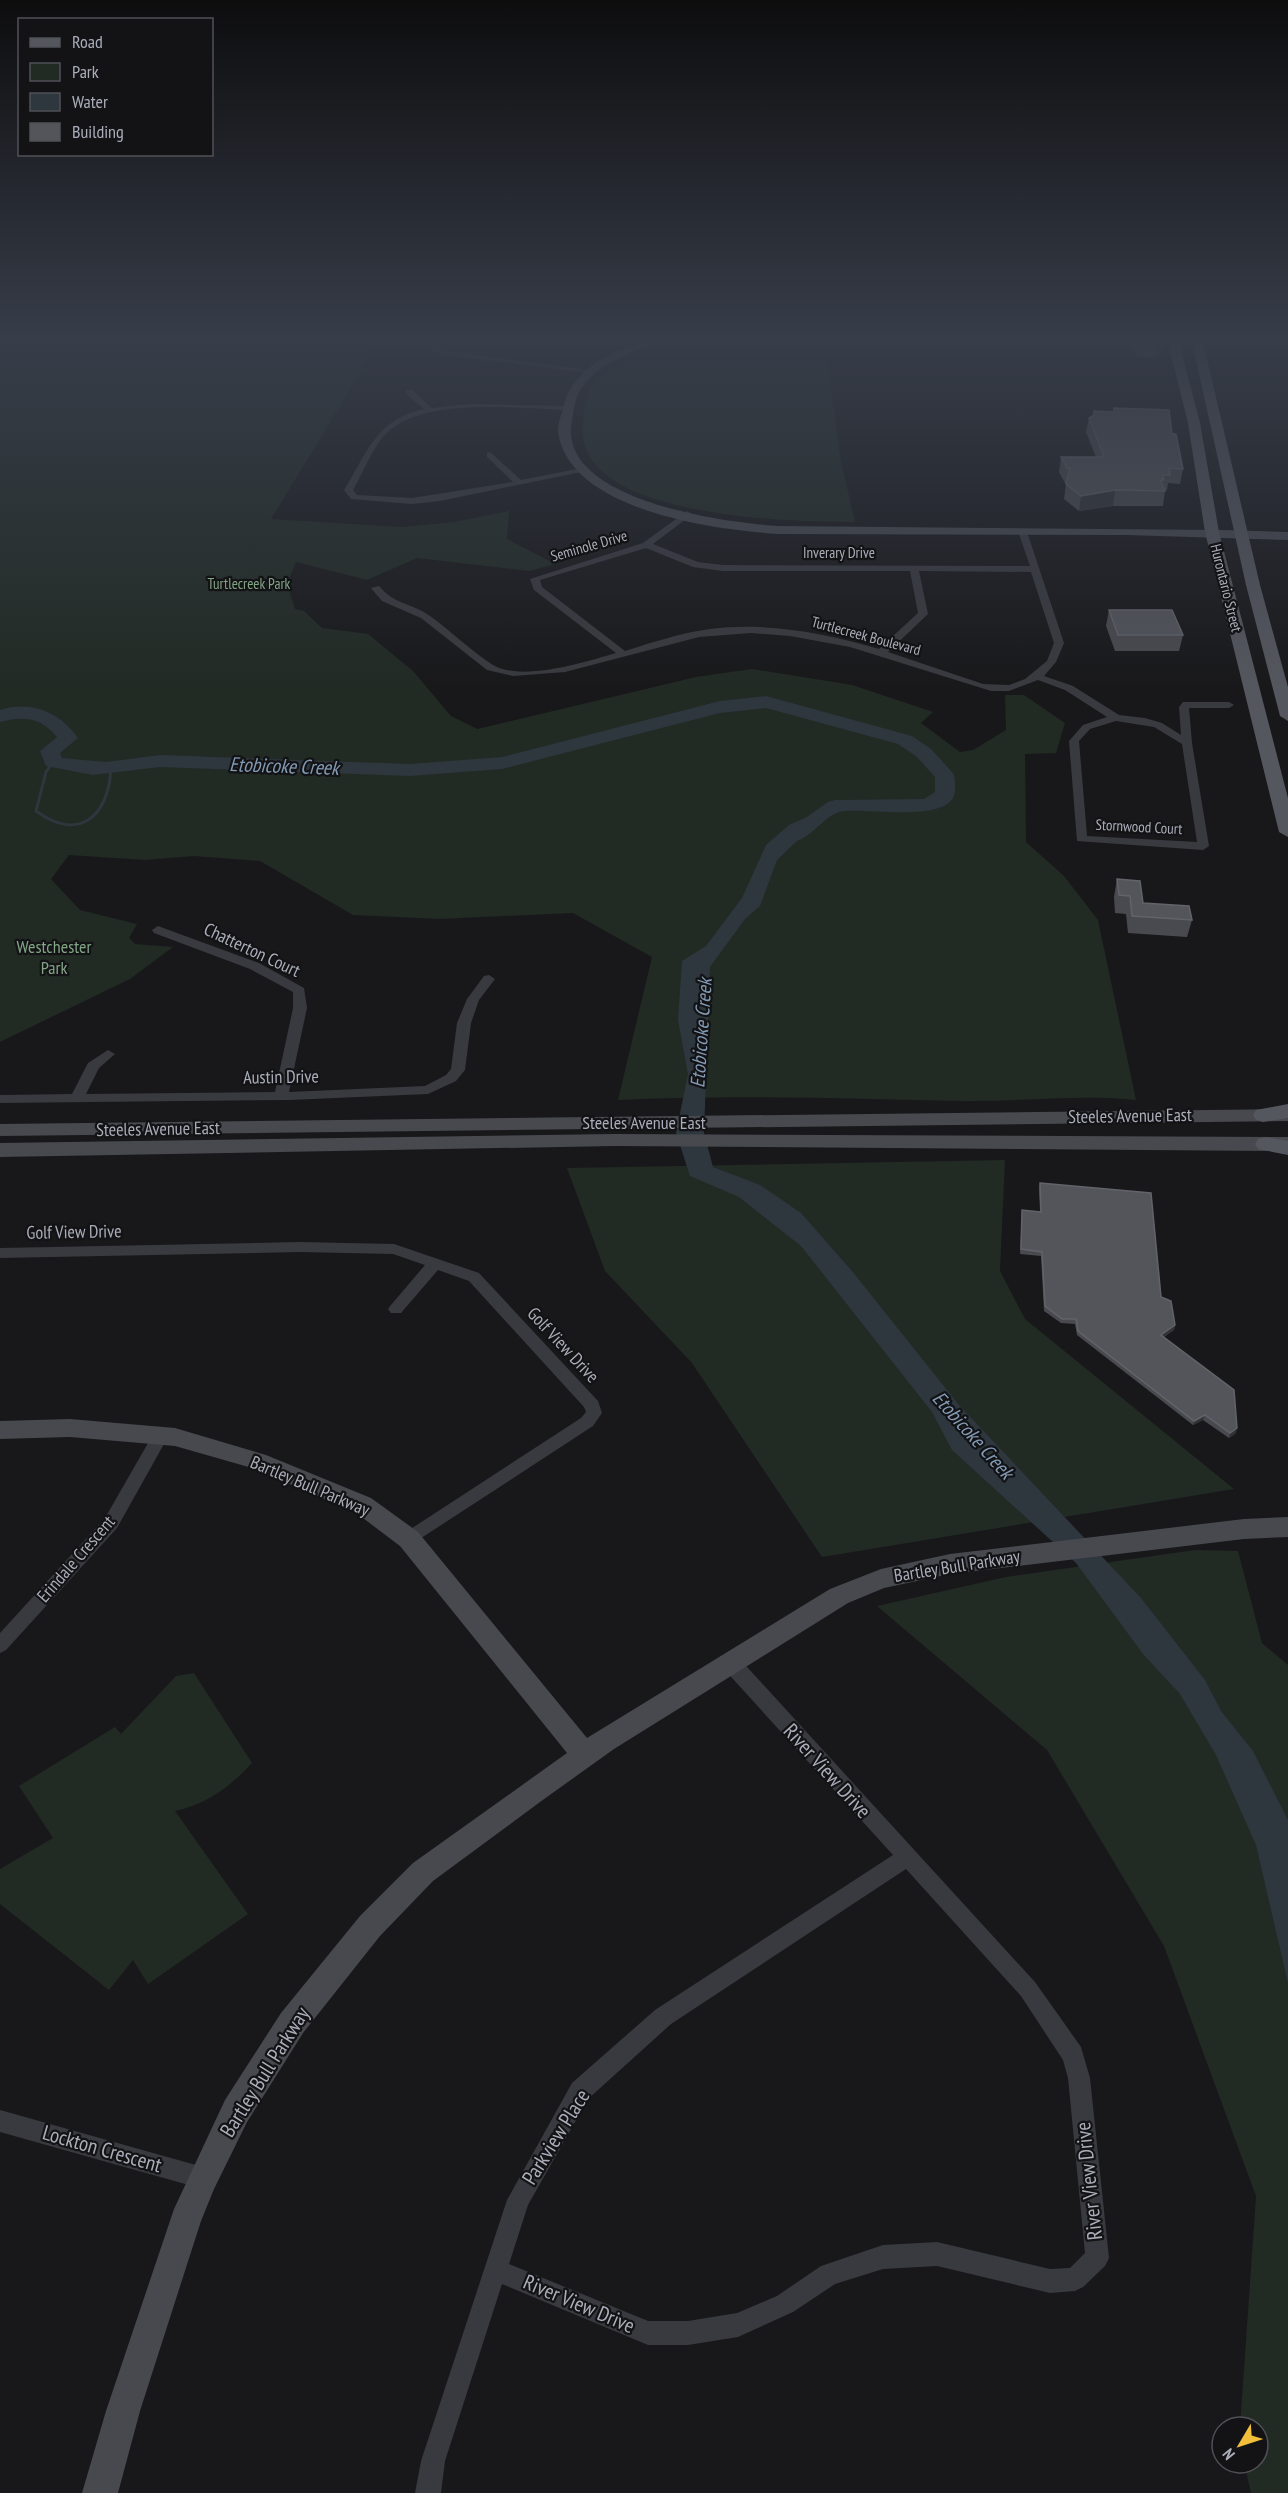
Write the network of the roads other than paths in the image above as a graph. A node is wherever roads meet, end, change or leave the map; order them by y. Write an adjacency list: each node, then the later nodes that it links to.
1 (367, 458): 7 (street)
2 (493, 458): 7 (street)
3 (573, 458): 6 (street)
4 (1200, 458): 10 (main road, Hurontario Street)
5 (1224, 458): 12 (main road, Hurontario Street)
6 (582, 471): 7 (street); 8 (street)
7 (519, 483)
8 (686, 515): 9 (street); 14 (street, Seminole Drive)
9 (1023, 531): 10 (street); 16 (street)
10 (1213, 535): 12 (street); 27 (main road, Hurontario Street)
11 (1288, 536): 12 (street)
12 (1243, 537): 13 (street); 22 (main road, Hurontario Street)
13 (1288, 541)
14 (646, 545): 15 (street, Inverary Drive); 18 (street, Seminole Drive)
15 (914, 569): 16 (street, Inverary Drive); 19 (street)
16 (1036, 569): 20 (street)
17 (376, 588): 18 (street, Turtlecreek Boulevard)
18 (622, 653): 19 (street, Turtlecreek Boulevard)
19 (881, 653): 20 (street, Turtlecreek Boulevard)
20 (1038, 677): 23 (street, Stornwood Court)
21 (1229, 705): 25 (street)
22 (1288, 716)
23 (1116, 718): 24 (street, Stornwood Court); 26 (street, Stornwood Court)
24 (1131, 719): 25 (street, Stornwood Court); 26 (street, Stornwood Court)
25 (1184, 721): 26 (street, Stornwood Court)
26 (1187, 743)
27 (1288, 832)
28 (158, 930): 31 (street, Chatterton Court)
29 (489, 979): 31 (street, Austin Drive)
30 (108, 1054): 32 (street)
31 (281, 1095): 32 (street, Austin Drive)
32 (77, 1098): 33 (street, Austin Drive)
33 (0, 1099)
34 (1288, 1113): 35 (main road)
35 (1263, 1115): 37 (street, Steeles Avenue East)
36 (0, 1130): 38 (street, Steeles Avenue East)
37 (759, 1131): 38 (street, Steeles Avenue East); 39 (street, Steeles Avenue East)
38 (614, 1132): 42 (street, Steeles Avenue East)
39 (1266, 1144): 40 (street, Steeles Avenue East); 41 (main road)
40 (1288, 1144)
41 (1288, 1148)
42 (0, 1150)
43 (0, 1253): 44 (street, Golf View Drive)
44 (436, 1262): 45 (street); 49 (street, Golf View Drive)
45 (396, 1309)
46 (0, 1430): 47 (street, Bartley Bull Parkway)
47 (161, 1435): 49 (street, Bartley Bull Parkway); 50 (street, Erindale Crescent)
48 (1282, 1531): 51 (street, Bartley Bull Parkway)
49 (409, 1539): 52 (street, Bartley Bull Parkway)
50 (0, 1644)
51 (729, 1662): 52 (street, Bartley Bull Parkway); 53 (street, River View Drive)
52 (584, 1754): 55 (street, Bartley Bull Parkway)
53 (906, 1858): 56 (street, Parkview Place); 56 (street, River View Drive)
54 (0, 2121): 55 (street, Lockton Crescent)
55 (203, 2178): 57 (street, Bartley Bull Parkway)
56 (494, 2269): 58 (street, Parkview Place)
57 (100, 2493)
58 (428, 2493)

